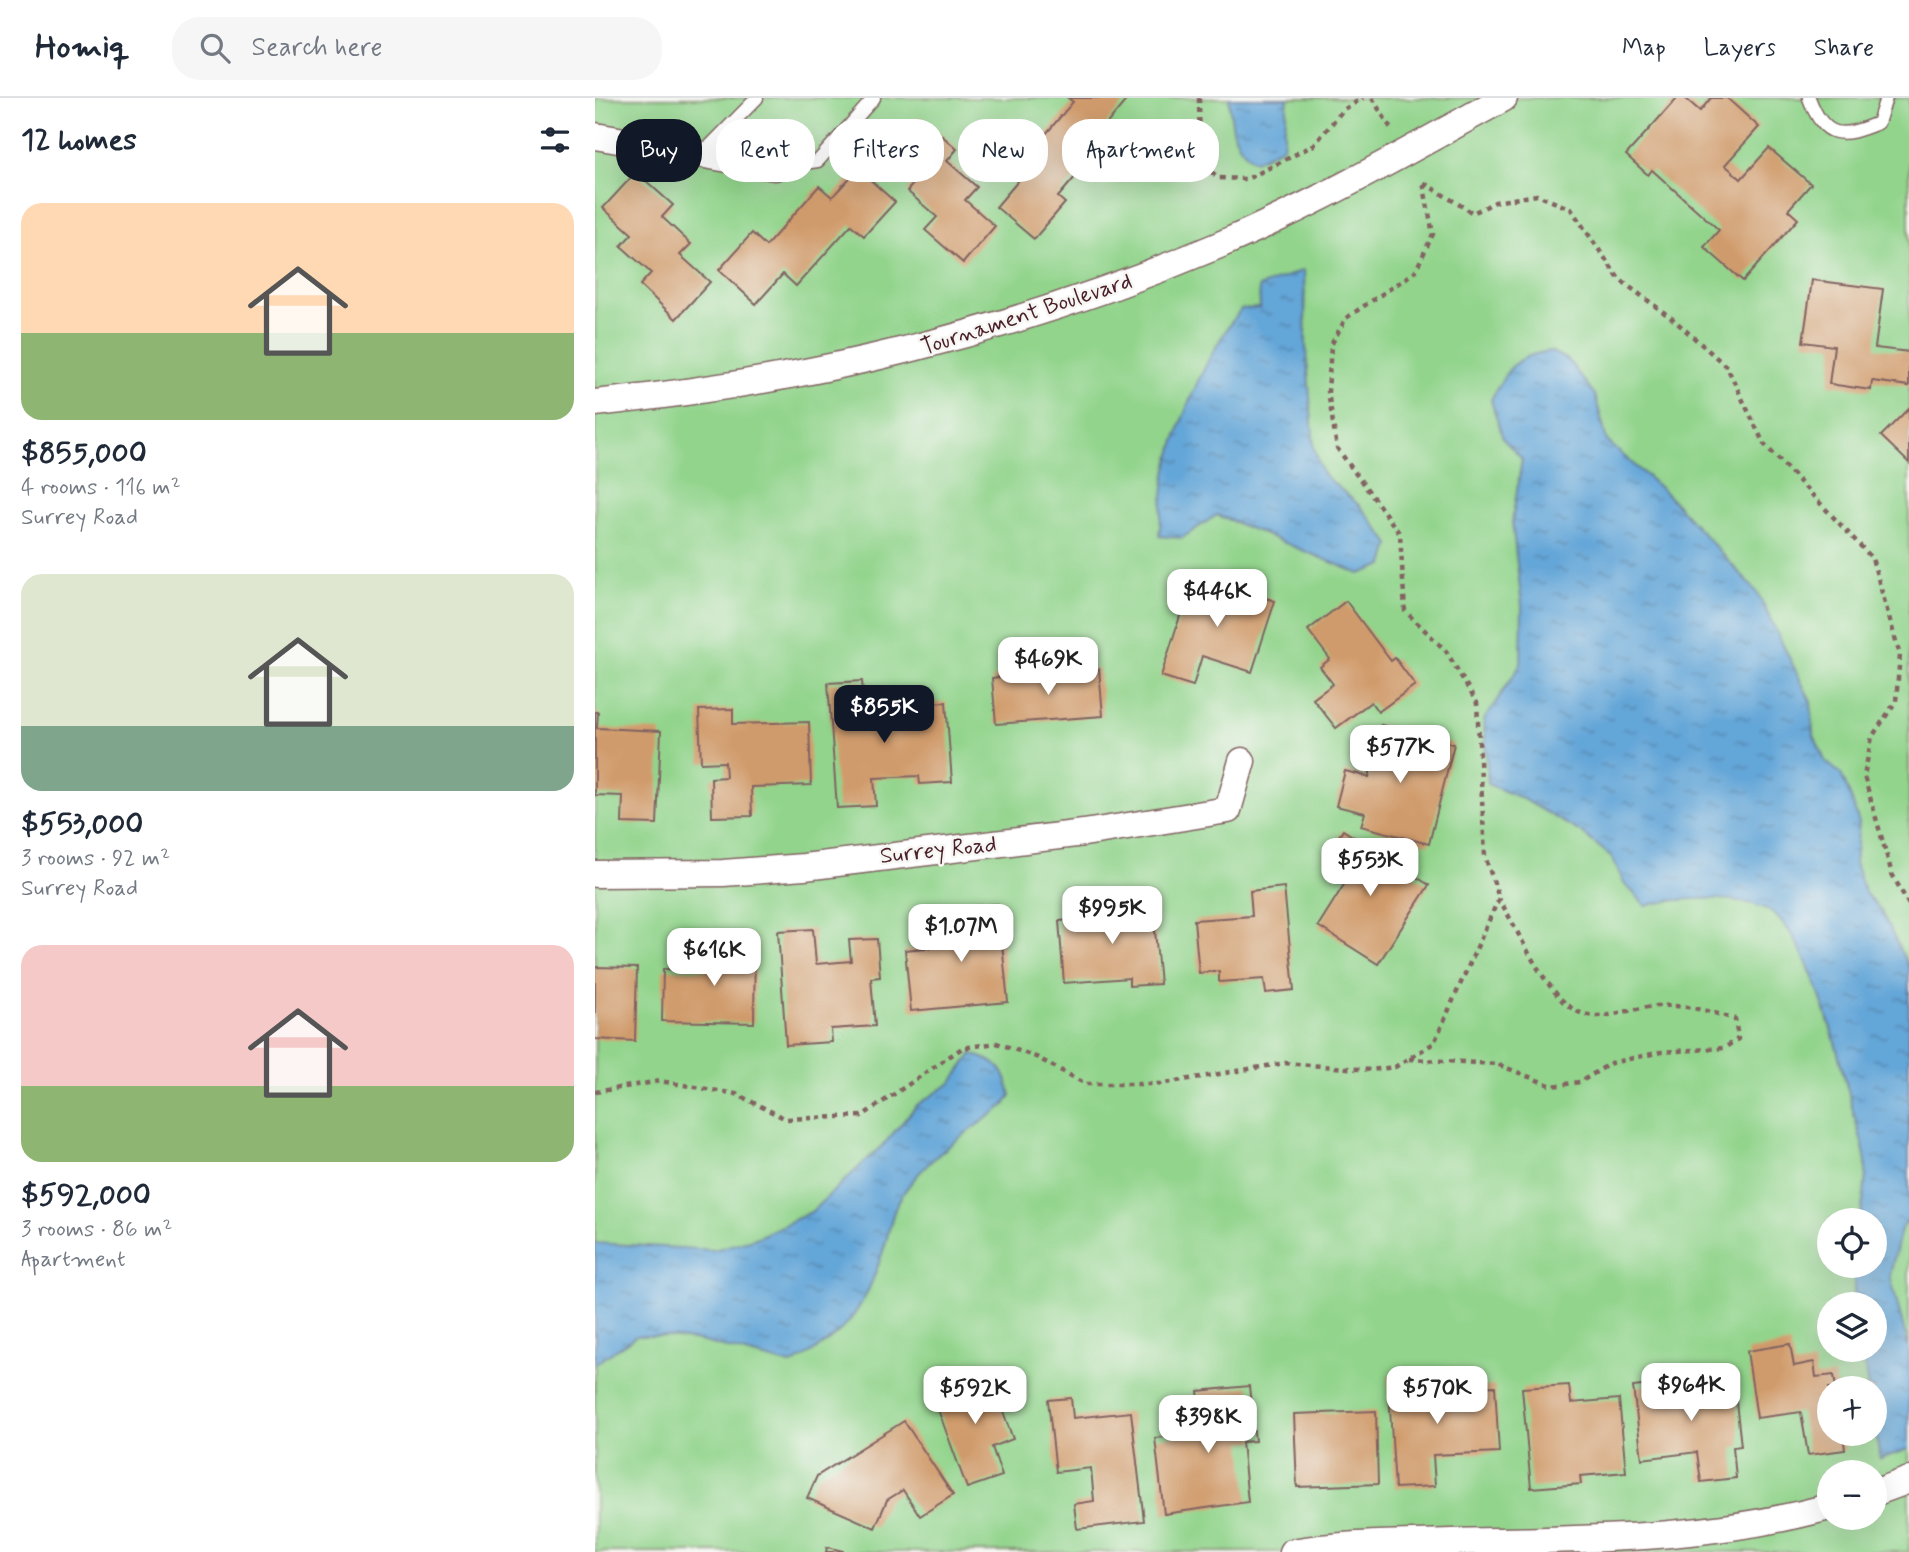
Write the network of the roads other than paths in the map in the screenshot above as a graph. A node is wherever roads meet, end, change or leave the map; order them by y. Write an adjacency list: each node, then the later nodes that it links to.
1 (757, 98): 8 (lane)
2 (874, 98): 10 (lane)
3 (1504, 98): 11 (street, Tournament Boulevard)
4 (1809, 98): 5 (lane)
5 (1887, 98)
6 (595, 136): 7 (street)
7 (616, 140)
8 (702, 154): 9 (street)
9 (716, 156)
10 (815, 160)
11 (595, 403)
12 (1243, 761): 13 (street, Surrey Road)
13 (595, 874)
14 (1909, 1480): 15 (street)
15 (1887, 1488)
16 (1817, 1510): 17 (street)
17 (1292, 1552)

